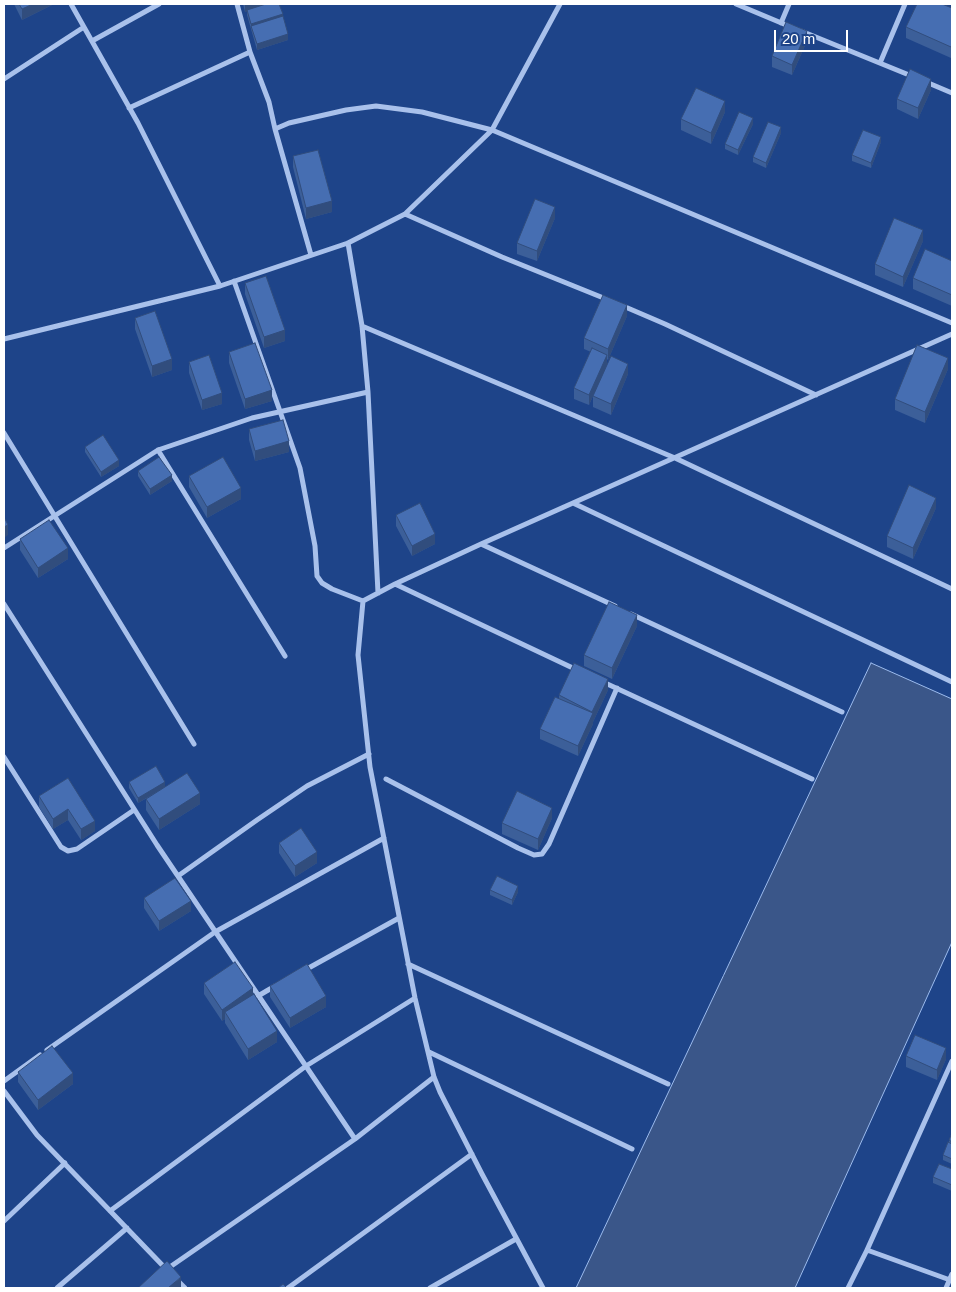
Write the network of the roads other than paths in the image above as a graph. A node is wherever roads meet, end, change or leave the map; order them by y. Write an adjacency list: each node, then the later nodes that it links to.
1 (71, 4): 9 (street)
2 (159, 4): 10 (street)
3 (237, 4): 11 (street)
4 (560, 4): 17 (street)
5 (736, 4): 8 (street)
6 (789, 4): 8 (street)
7 (905, 4): 12 (street)
8 (781, 24): 12 (street)
9 (84, 27): 10 (street); 13 (street)
10 (92, 41): 15 (street)
11 (250, 52): 15 (street); 16 (street)
12 (880, 63): 14 (street)
13 (4, 79)
14 (952, 93)
15 (129, 108): 22 (street)
16 (275, 129): 17 (street); 20 (street)
17 (492, 130): 18 (street); 25 (street)
18 (406, 214): 19 (street); 23 (street)
19 (348, 243): 20 (street); 26 (street)
20 (311, 255): 21 (street)
21 (234, 281): 22 (street); 31 (street)
22 (220, 286): 28 (street)
23 (611, 301)
24 (620, 305): 30 (street)
25 (952, 323)
26 (362, 326): 29 (street); 34 (street)
27 (952, 334): 30 (street)
28 (4, 339)
29 (368, 392): 31 (street); 41 (street)
30 (816, 395): 34 (street)
31 (280, 412): 33 (street); 42 (street)
32 (4, 433): 36 (street)
33 (158, 450): 36 (street); 46 (street)
34 (675, 458): 35 (street); 40 (street)
35 (573, 503): 37 (street); 49 (street)
36 (54, 516): 38 (street); 52 (street)
37 (482, 544): 39 (street); 44 (street)
38 (4, 548)
39 (394, 584): 41 (street); 47 (street)
40 (952, 589)
41 (378, 593): 42 (street)
42 (363, 601): 53 (street)
43 (4, 604): 57 (street)
44 (617, 607)
45 (626, 612): 51 (street)
46 (284, 656)
47 (582, 672)
48 (600, 680): 50 (street)
49 (952, 682)
50 (617, 688): 55 (street); 56 (street)
51 (842, 712)
52 (194, 744)
53 (370, 754): 58 (street); 59 (street)
54 (4, 757): 57 (street)
55 (386, 779)
56 (812, 779)
57 (134, 810): 59 (street)
58 (384, 838): 60 (street); 61 (street)
59 (178, 876): 61 (street)
60 (399, 918): 62 (street); 63 (street)
61 (215, 932): 65 (street); 71 (street)
62 (408, 964): 66 (street); 72 (street)
63 (300, 973)
64 (283, 982): 65 (street)
65 (258, 996): 69 (street)
66 (416, 998): 67 (street); 69 (street)
67 (429, 1052): 70 (street); 76 (street)
68 (952, 1060): 83 (street)
69 (306, 1066): 75 (street); 79 (street)
70 (434, 1077): 75 (street); 77 (street)
71 (4, 1080)
72 (668, 1084)
73 (4, 1091): 74 (street)
74 (6, 1098): 78 (street)
75 (355, 1139): 84 (street)
76 (632, 1149)
77 (472, 1154): 82 (street); 89 (street)
78 (64, 1163): 79 (street); 80 (street)
79 (110, 1211): 81 (street)
80 (4, 1221)
81 (127, 1228): 84 (street); 87 (street)
82 (516, 1239): 90 (street); 91 (street)
83 (866, 1250): 86 (street); 92 (street)
84 (166, 1269): 85 (street); 88 (street)
85 (160, 1275)
86 (951, 1277): 93 (street)
87 (57, 1288)
88 (185, 1288)
89 (288, 1288)
90 (430, 1288)
91 (543, 1288)
92 (848, 1288)
93 (946, 1288)

